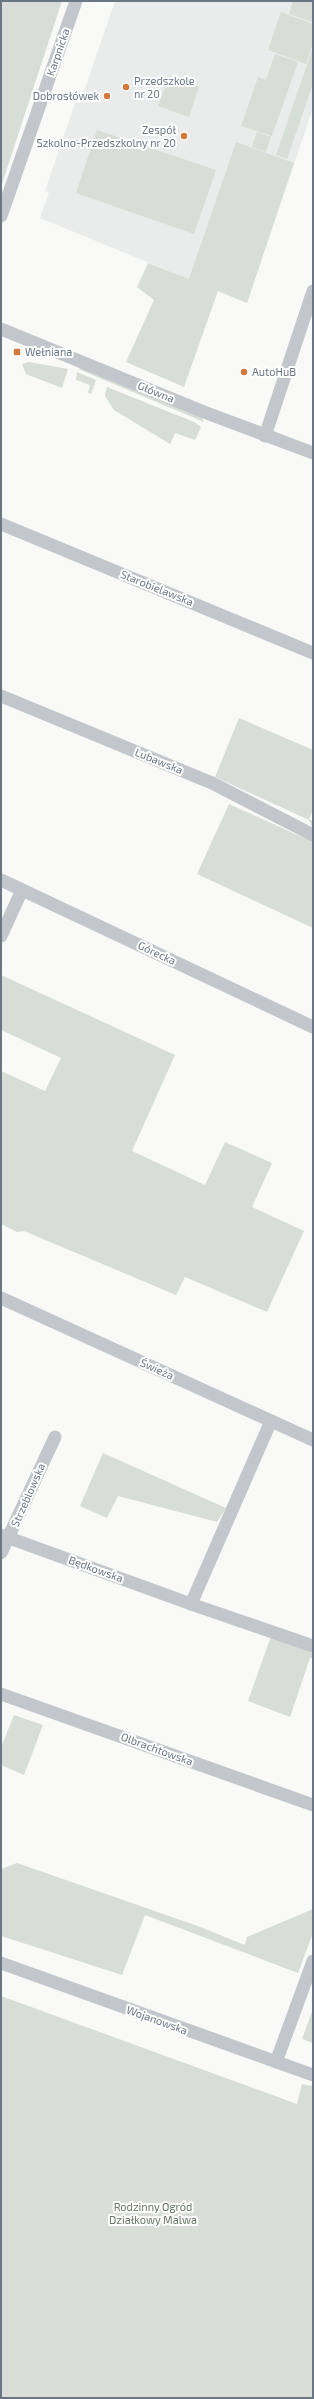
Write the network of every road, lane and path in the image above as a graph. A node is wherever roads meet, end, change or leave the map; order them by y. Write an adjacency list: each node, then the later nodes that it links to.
1 (76, 1): 2 (street, Karpnicka)
2 (1, 216)
3 (313, 291): 5 (street)
4 (1, 329): 5 (street, Główna)
5 (265, 436): 6 (street, Główna)
6 (313, 453)
7 (1, 524): 8 (street, Starobielawska)
8 (313, 653)
9 (1, 696): 10 (street, Lubawska)
10 (313, 835)
11 (1, 880): 12 (street, Górecka)
12 (22, 890): 13 (street); 14 (street, Górecka)
13 (1, 936)
14 (313, 1026)
15 (1, 1298): 16 (street, Świeża)
16 (272, 1421): 18 (street, Świeża); 21 (street)
17 (55, 1437): 19 (street, Strzeblowska)
18 (313, 1440)
19 (5, 1536): 20 (street, Strzeblowska); 21 (street, Będkowska)
20 (1, 1553)
21 (191, 1604): 22 (street, Będkowska)
22 (313, 1646)
23 (1, 1694): 24 (street, Olbrachtowska)
24 (312, 1802)
25 (313, 1961): 27 (street)
26 (1, 1963): 27 (street, Wojanowska)
27 (276, 2062): 28 (street, Wojanowska)
28 (313, 2075)

